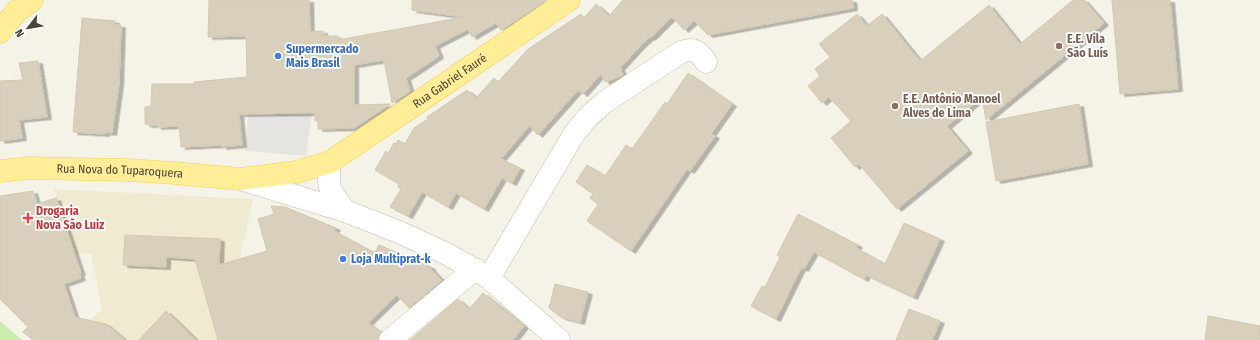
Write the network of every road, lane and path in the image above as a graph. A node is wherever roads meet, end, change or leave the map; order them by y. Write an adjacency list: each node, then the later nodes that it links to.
1 (569, 0): 5 (main road, Rua Gabriel Fauré)
2 (22, 4): 3 (main road)
3 (0, 32)
4 (706, 62): 9 (street)
5 (330, 162): 7 (main road, Rua Nova do Tuparoquera); 8 (street)
6 (0, 171): 7 (main road, Rua Nova do Tuparoquera)
7 (240, 179): 8 (street, Rua Nova do Tuparoquera)
8 (345, 211): 9 (street, Rua Nova do Tuparoquera)
9 (482, 274): 10 (street); 11 (street, Rua Nova do Tuparoquera)
10 (390, 340)
11 (559, 340)

